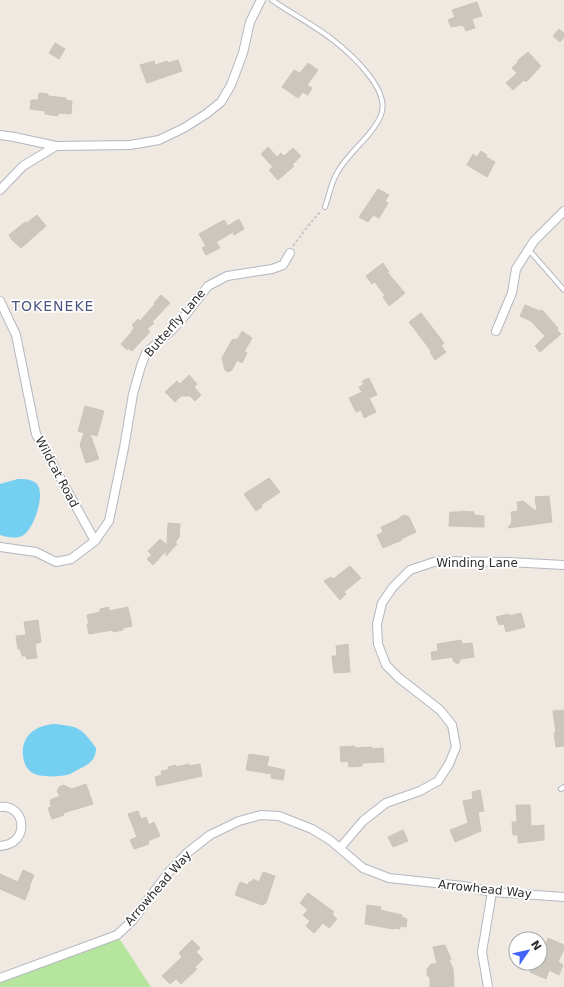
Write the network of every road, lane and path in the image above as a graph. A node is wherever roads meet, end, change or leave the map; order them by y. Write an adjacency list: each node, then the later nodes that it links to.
1 (261, 0): 4 (street)
2 (272, 0): 6 (lane)
3 (0, 135): 4 (street)
4 (56, 146): 5 (street)
5 (0, 190)
6 (325, 207): 9 (path)
7 (564, 211): 8 (street)
8 (528, 250): 10 (lane); 12 (street)
9 (290, 253): 13 (street, Butterfly Lane)
10 (564, 290)
11 (0, 300): 13 (street, Wildcat Road)
12 (496, 331)
13 (95, 541): 14 (street)
14 (0, 547)
15 (564, 565): 18 (street, Winding Lane)
16 (0, 807): 17 (street)
17 (0, 846)
18 (340, 848): 19 (street, Arrowhead Way); 21 (street, Arrowhead Way)
19 (492, 892): 20 (street, Arrowhead Way); 22 (street)
20 (564, 896)
21 (0, 978)
22 (488, 987)

